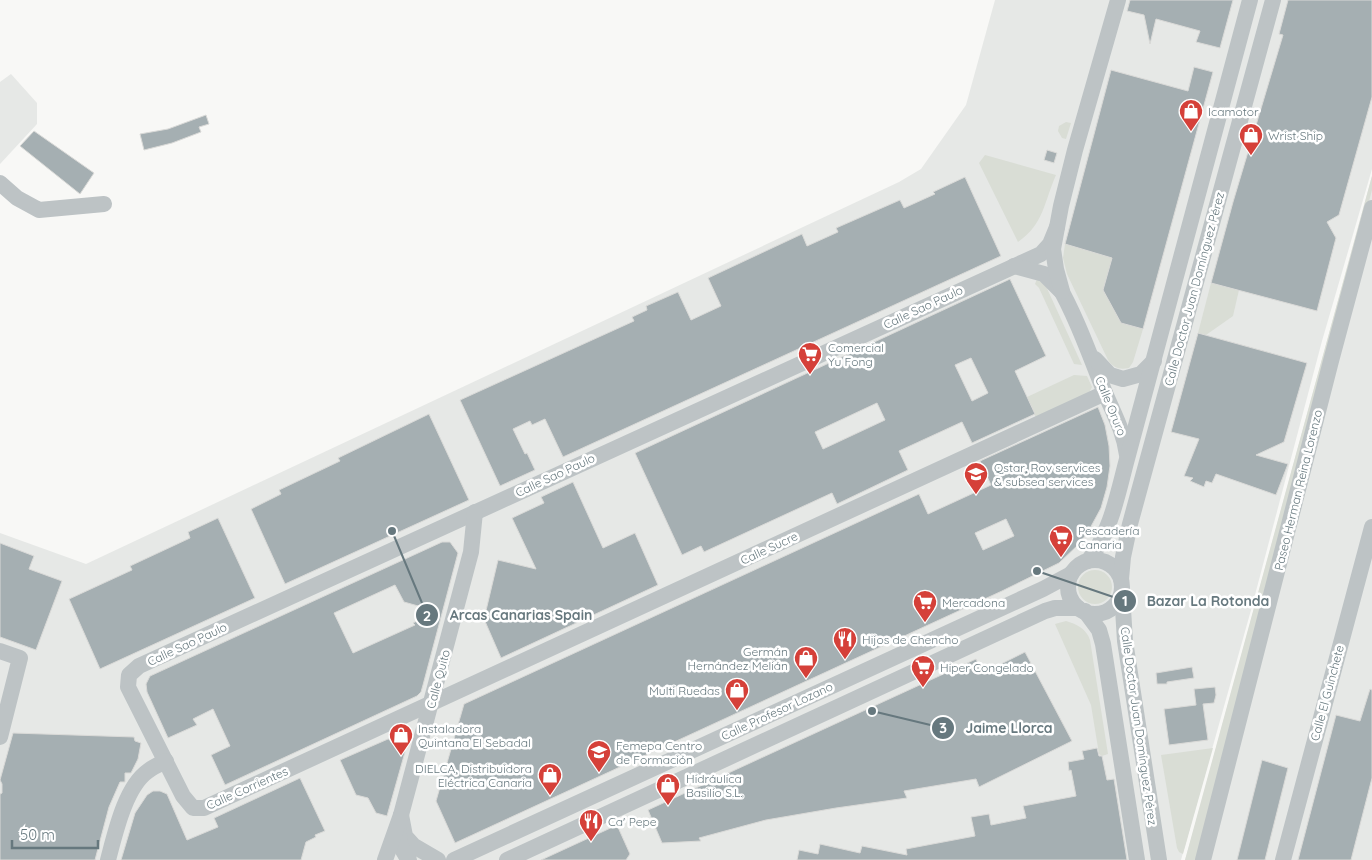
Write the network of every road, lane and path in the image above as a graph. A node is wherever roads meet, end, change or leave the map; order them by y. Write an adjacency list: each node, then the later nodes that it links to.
1 (1118, 0): 6 (street)
2 (1250, 0): 13 (street, Calle Doctor Juan Domínguez Pérez)
3 (1273, 0): 20 (street, Calle Doctor Juan Domínguez Pérez)
4 (0, 183): 5 (street)
5 (104, 204)
6 (1061, 206): 8 (street, Calle Oruro); 9 (street)
7 (1372, 208): 35 (street, Paseo Herman Reina Lorenzo)
8 (1057, 227): 9 (street); 11 (street, Calle Oruro)
9 (1041, 254): 10 (street, Calle Sao Paulo); 11 (street, Calle Oruro)
10 (1014, 266): 11 (street, Calle Oruro); 16 (street, Calle Sao Paulo)
11 (1062, 291): 12 (street, Calle Oruro)
12 (1091, 354): 13 (street, Calle Oruro); 14 (street, Calle Oruro)
13 (1154, 361): 15 (street, Calle Doctor Juan Domínguez Pérez)
14 (1105, 393): 15 (street, Calle Oruro); 23 (street, Calle Sucre)
15 (1127, 459): 18 (street, Calle Doctor Juan Domínguez Pérez)
16 (475, 512): 23 (street, Calle Quito); 25 (street, Calle Sao Paulo)
17 (1372, 527): 36 (street, Calle El Guinchete)
18 (1088, 561): 19 (street); 20 (street)
19 (1071, 574): 21 (street); 31 (street, Calle Profesor Lozano)
20 (1122, 586): 21 (street); 34 (street, Calle Doctor Juan Domínguez Pérez)
21 (1082, 610): 32 (street, Calle Profesor Lozano); 33 (street, Calle Doctor Juan Domínguez Pérez)
22 (0, 651): 24 (street)
23 (432, 703): 25 (street, Calle Corrientes); 26 (street, Calle Quito)
24 (0, 737)
25 (166, 761): 27 (street)
26 (401, 815): 28 (street, Calle Quito); 29 (street, Calle Quito); 30 (street)
27 (108, 860)
28 (385, 860)
29 (409, 860)
30 (438, 860)
31 (454, 860)
32 (507, 860)
33 (1137, 860)
34 (1159, 860)
35 (1203, 860)
36 (1283, 860)

